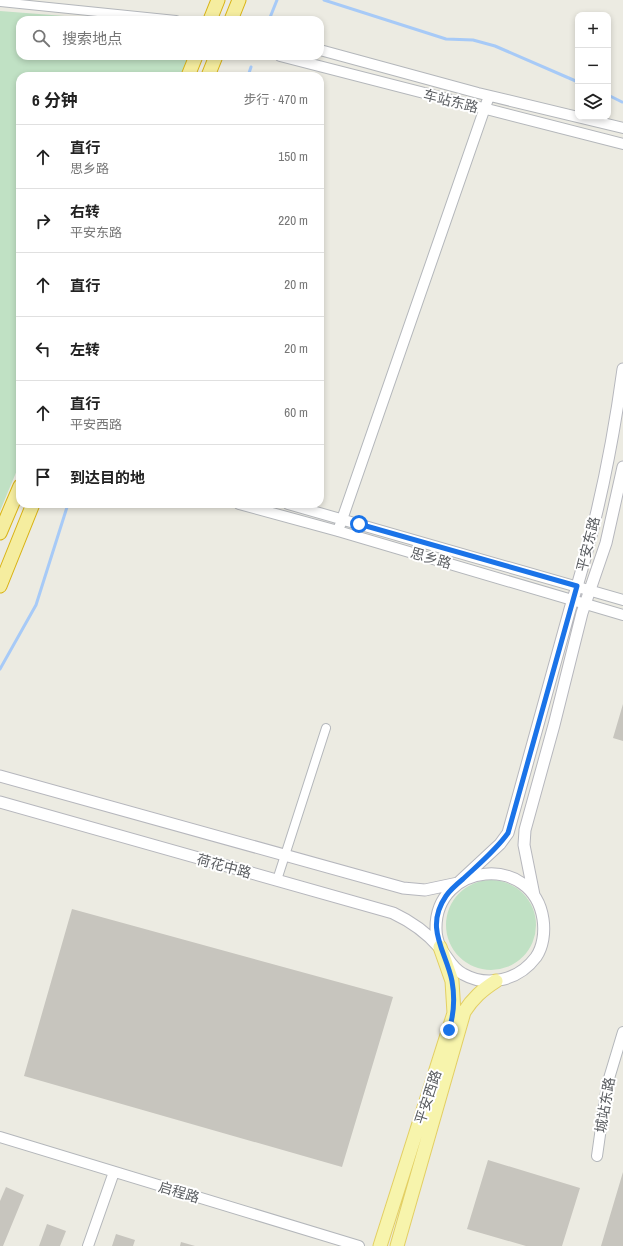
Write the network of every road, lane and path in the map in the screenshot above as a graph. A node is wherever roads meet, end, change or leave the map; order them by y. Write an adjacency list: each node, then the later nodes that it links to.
1 (218, 0): 5 (highway)
2 (239, 0): 6 (highway)
3 (0, 2): 4 (street)
4 (137, 16)
5 (212, 16)
6 (233, 16)
7 (324, 51): 13 (street, 车站东路)
8 (194, 60): 11 (highway)
9 (214, 60): 12 (highway)
10 (295, 60): 14 (street, 车站东路)
11 (190, 72)
12 (210, 72)
13 (489, 96): 14 (street); 15 (street, 车站东路)
14 (485, 110): 16 (street, 车站东路); 23 (street)
15 (623, 128)
16 (623, 144)
17 (623, 369): 27 (main road, 平安东路)
18 (623, 467): 28 (main road, 平安东路)
19 (16, 496): 25 (highway)
20 (31, 508): 26 (highway)
21 (254, 508): 24 (street, 思乡路)
22 (302, 508): 23 (street, 思乡路)
23 (343, 520): 24 (street); 27 (street, 思乡路)
24 (338, 531): 29 (street, 思乡路)
25 (0, 534)
26 (0, 586)
27 (577, 586): 28 (street, 思乡路); 29 (main road, 平安东路)
28 (590, 590): 30 (street, 思乡路); 31 (main road, 平安东路)
29 (573, 600): 31 (street, 思乡路); 38 (main road, 平安东路)
30 (623, 600)
31 (586, 603): 32 (street, 思乡路); 39 (main road, 平安东路)
32 (623, 615)
33 (326, 728): 36 (street)
34 (0, 776): 36 (main road)
35 (0, 802): 37 (main road, 荷花中路)
36 (284, 855): 37 (street); 38 (main road)
37 (277, 880): 40 (main road, 荷花中路)
38 (458, 884): 39 (main road); 40 (main road)
39 (534, 895): 41 (main road)
40 (440, 947): 41 (main road); 48 (main road, 平安西路)
41 (496, 982): 49 (main road, 平安西路)
42 (623, 1032): 44 (street, 城站东路)
43 (0, 1137): 45 (street, 启程路)
44 (597, 1156)
45 (114, 1172): 46 (street); 47 (street, 启程路)
46 (88, 1246)
47 (359, 1246)
48 (380, 1246)
49 (397, 1246)

